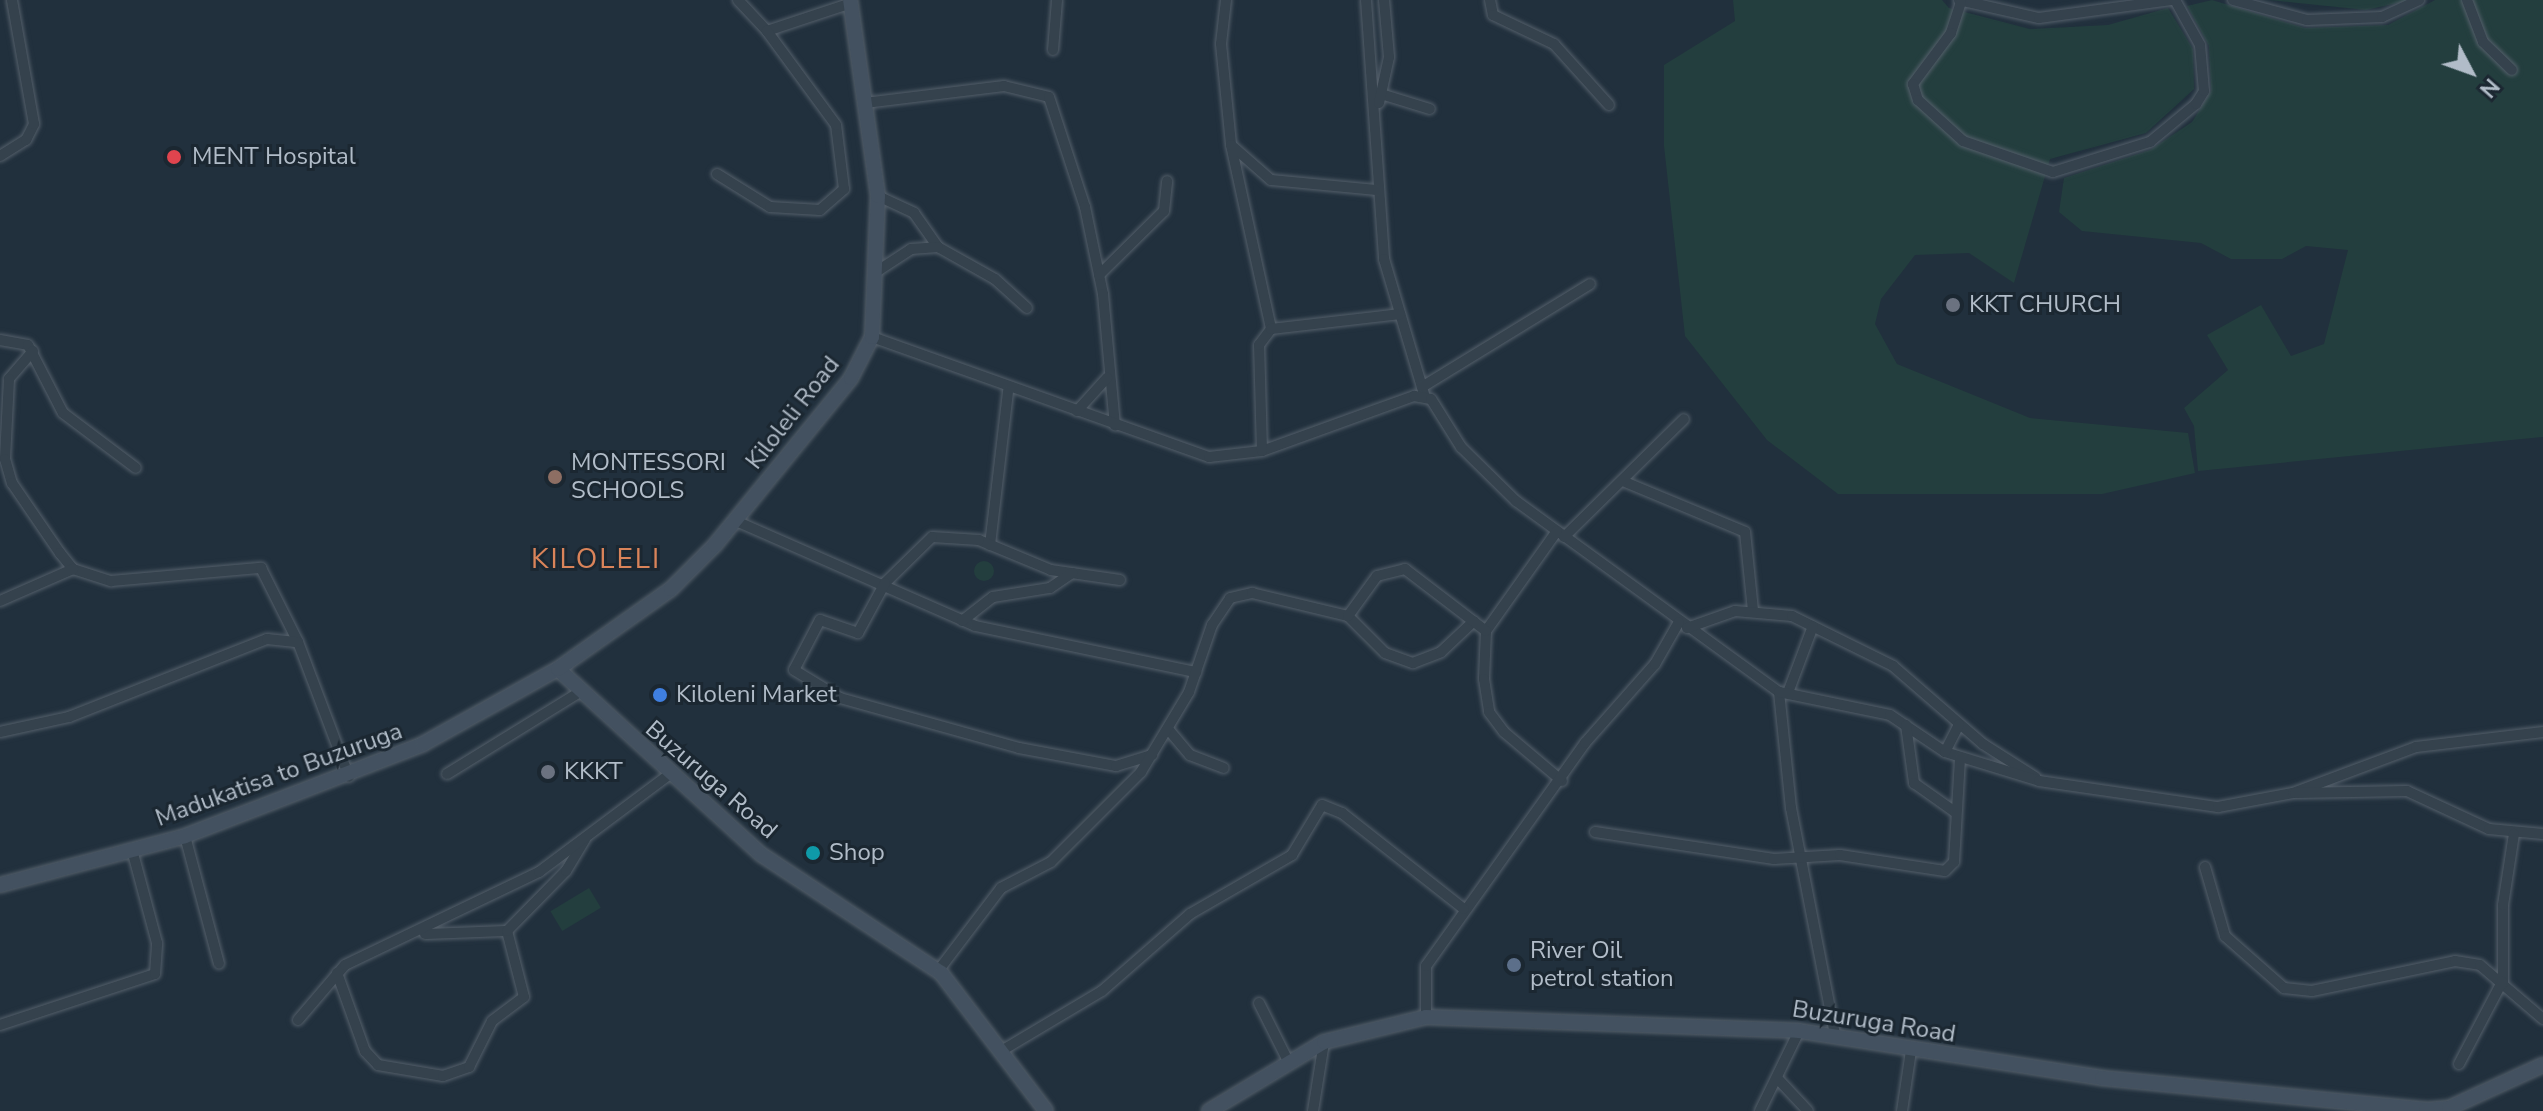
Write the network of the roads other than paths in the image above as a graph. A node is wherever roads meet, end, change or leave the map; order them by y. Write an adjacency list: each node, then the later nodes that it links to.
1 (12, 0): 23 (street)
2 (738, 0): 14 (street)
3 (1057, 0): 15 (street)
4 (1226, 0): 22 (street)
5 (1366, 0): 21 (street)
6 (1384, 0): 17 (street)
7 (1490, 0): 19 (street)
8 (2174, 0): 13 (street); 13 (street)
9 (2233, 0): 10 (street)
10 (2419, 0)
11 (2467, 0): 16 (street)
12 (851, 1): 14 (street); 18 (main road, Kiloleli Road)
13 (1960, 1)
14 (767, 31): 24 (street)
15 (1053, 50)
16 (2512, 70)
17 (1381, 94): 20 (street); 21 (street)
18 (865, 103): 27 (main road, Kiloleli Road); 30 (street)
19 (1609, 105)
20 (1430, 109)
21 (1377, 110): 26 (street)
22 (1231, 145): 26 (street); 34 (street)
23 (0, 156)
24 (717, 174)
25 (1167, 181): 30 (street)
26 (1377, 190): 33 (street)
27 (878, 196): 28 (street); 29 (main road, Kiloleli Road)
28 (938, 247): 29 (street); 32 (street)
29 (879, 270): 35 (main road, Kiloleli Road)
30 (1099, 275): 38 (street)
31 (1590, 284): 40 (street)
32 (1027, 308)
33 (1400, 314): 34 (street); 40 (street)
34 (1271, 329): 44 (street)
35 (872, 337): 39 (street); 49 (main road, Kiloleli Road)
36 (0, 340): 37 (street)
37 (33, 351): 45 (street); 47 (street)
38 (1107, 378): 41 (street); 43 (street)
39 (1008, 391): 41 (street); 51 (street)
40 (1423, 391): 44 (street); 50 (street)
41 (1077, 411): 43 (street)
42 (1684, 419): 46 (street)
43 (1115, 425): 44 (street)
44 (1262, 451)
45 (136, 468)
46 (1625, 482): 50 (street); 57 (street)
47 (12, 483): 48 (street); 52 (street)
48 (0, 486)
49 (736, 521): 55 (street); 65 (main road, Kiloleli Road)
50 (1560, 534): 61 (street); 63 (street)
51 (990, 545): 53 (street); 55 (street)
52 (73, 569): 56 (street); 64 (street)
53 (1072, 573): 54 (street); 59 (street)
54 (1120, 580)
55 (885, 583): 59 (street); 75 (street)
56 (0, 601)
57 (1753, 611): 61 (street); 62 (street)
58 (1348, 616): 60 (street); 60 (street); 66 (street)
59 (962, 621): 66 (street)
60 (1474, 621): 63 (street)
61 (1683, 625): 67 (street); 81 (street)
62 (1813, 626): 67 (street); 69 (street)
63 (1486, 631): 81 (street)
64 (298, 642): 72 (street); 80 (street)
65 (558, 669): 68 (main road, Buzuruga Road); 80 (main road, Madukatisa to Buzuruga)
66 (1196, 672): 71 (street)
67 (1784, 691): 70 (street); 91 (street)
68 (580, 692): 78 (street); 79 (main road, Buzuruga Road)
69 (1959, 724): 74 (street); 82 (street)
70 (1906, 725): 74 (street); 84 (street)
71 (1168, 729): 75 (street); 77 (street)
72 (0, 732)
73 (2543, 732): 83 (street)
74 (1945, 752): 76 (street)
75 (1152, 755): 98 (street)
76 (1960, 757): 82 (street); 84 (street)
77 (1224, 768)
78 (447, 774)
79 (670, 774): 89 (street); 98 (main road, Buzuruga Road)
80 (349, 777): 88 (main road, Madukatisa to Buzuruga)
81 (1562, 781): 94 (street)
82 (2039, 781): 83 (street)
83 (2293, 793): 86 (street)
84 (1955, 812): 91 (street)
85 (1595, 832): 91 (street)
86 (2514, 834): 87 (street); 100 (street)
87 (2543, 834)
88 (185, 836): 90 (main road, Madukatisa to Buzuruga); 97 (street)
89 (585, 839): 95 (street); 96 (street)
90 (132, 850): 93 (main road, Madukatisa to Buzuruga); 105 (street)
91 (1801, 858): 107 (street)
92 (2205, 867): 100 (street)
93 (0, 885)
94 (1464, 909): 102 (street); 109 (street)
95 (507, 931): 96 (street); 99 (street)
96 (423, 934): 99 (street)
97 (219, 964)
98 (938, 971): 109 (main road, Buzuruga Road)
99 (337, 973): 104 (street)
100 (2502, 983): 103 (street); 112 (street)
101 (1259, 1003): 111 (street)
102 (1426, 1017): 106 (main road, Buzuruga Road); 108 (main road, Buzuruga Road)
103 (2543, 1019)
104 (298, 1020)
105 (0, 1025)
106 (1799, 1031): 107 (main road, Buzuruga Road); 114 (street)
107 (1835, 1035): 110 (main road, Buzuruga Road)
108 (1324, 1042): 111 (main road, Buzuruga Road); 117 (street)
109 (1003, 1050): 115 (main road, Buzuruga Road)
110 (1911, 1051): 113 (main road, Buzuruga Road); 120 (street)
111 (1288, 1061): 116 (main road, Buzuruga Road)
112 (2459, 1064)
113 (2543, 1065)
114 (1777, 1078): 118 (street); 119 (street)
115 (1046, 1111)
116 (1209, 1111)
117 (1313, 1111)
118 (1760, 1111)
119 (1808, 1111)
120 (1902, 1111)

